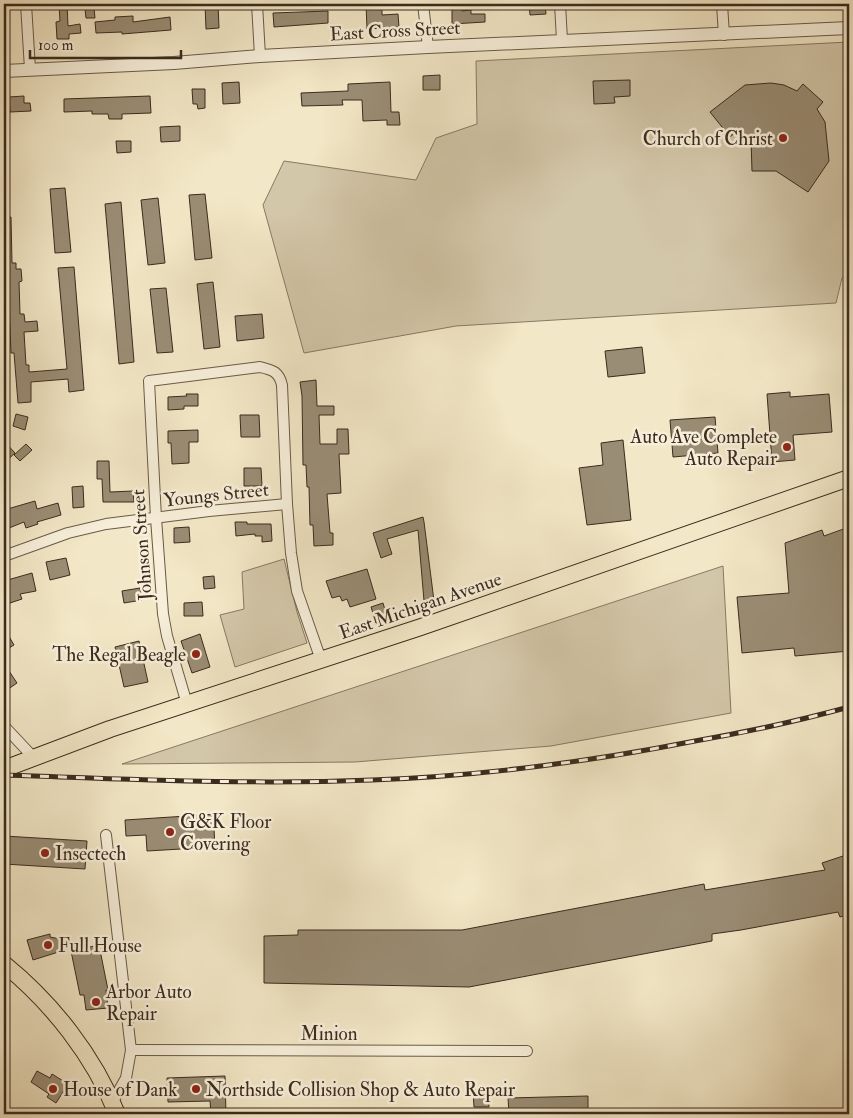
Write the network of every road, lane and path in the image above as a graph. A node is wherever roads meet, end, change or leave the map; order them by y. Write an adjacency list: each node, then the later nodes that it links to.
1 (26, 4): 11 (street)
2 (257, 4): 10 (street)
3 (423, 4): 9 (street)
4 (560, 4): 8 (street)
5 (722, 4): 7 (street)
6 (849, 28): 7 (street, East Cross Street)
7 (724, 35): 8 (street, East Cross Street)
8 (562, 40): 9 (street, East Cross Street)
9 (428, 47): 10 (street, East Cross Street)
10 (260, 56): 11 (street, East Cross Street)
11 (30, 69): 12 (street, East Cross Street)
12 (4, 71)
13 (849, 478): 17 (main road, East Michigan Avenue)
14 (287, 504): 15 (street, Youngs Street); 15 (street, Johnson Street); 17 (street)
15 (156, 518): 16 (street, Youngs Street); 18 (street, Johnson Street)
16 (4, 556)
17 (322, 660): 18 (main road, East Michigan Avenue)
18 (186, 704): 20 (main road, East Michigan Avenue)
19 (4, 726): 20 (street)
20 (34, 758): 21 (main road, East Michigan Avenue)
21 (4, 769)
22 (106, 834): 24 (street)
23 (4, 964): 26 (main road)
24 (131, 1050): 25 (street, Minion); 26 (street)
25 (527, 1051)
26 (114, 1109)

